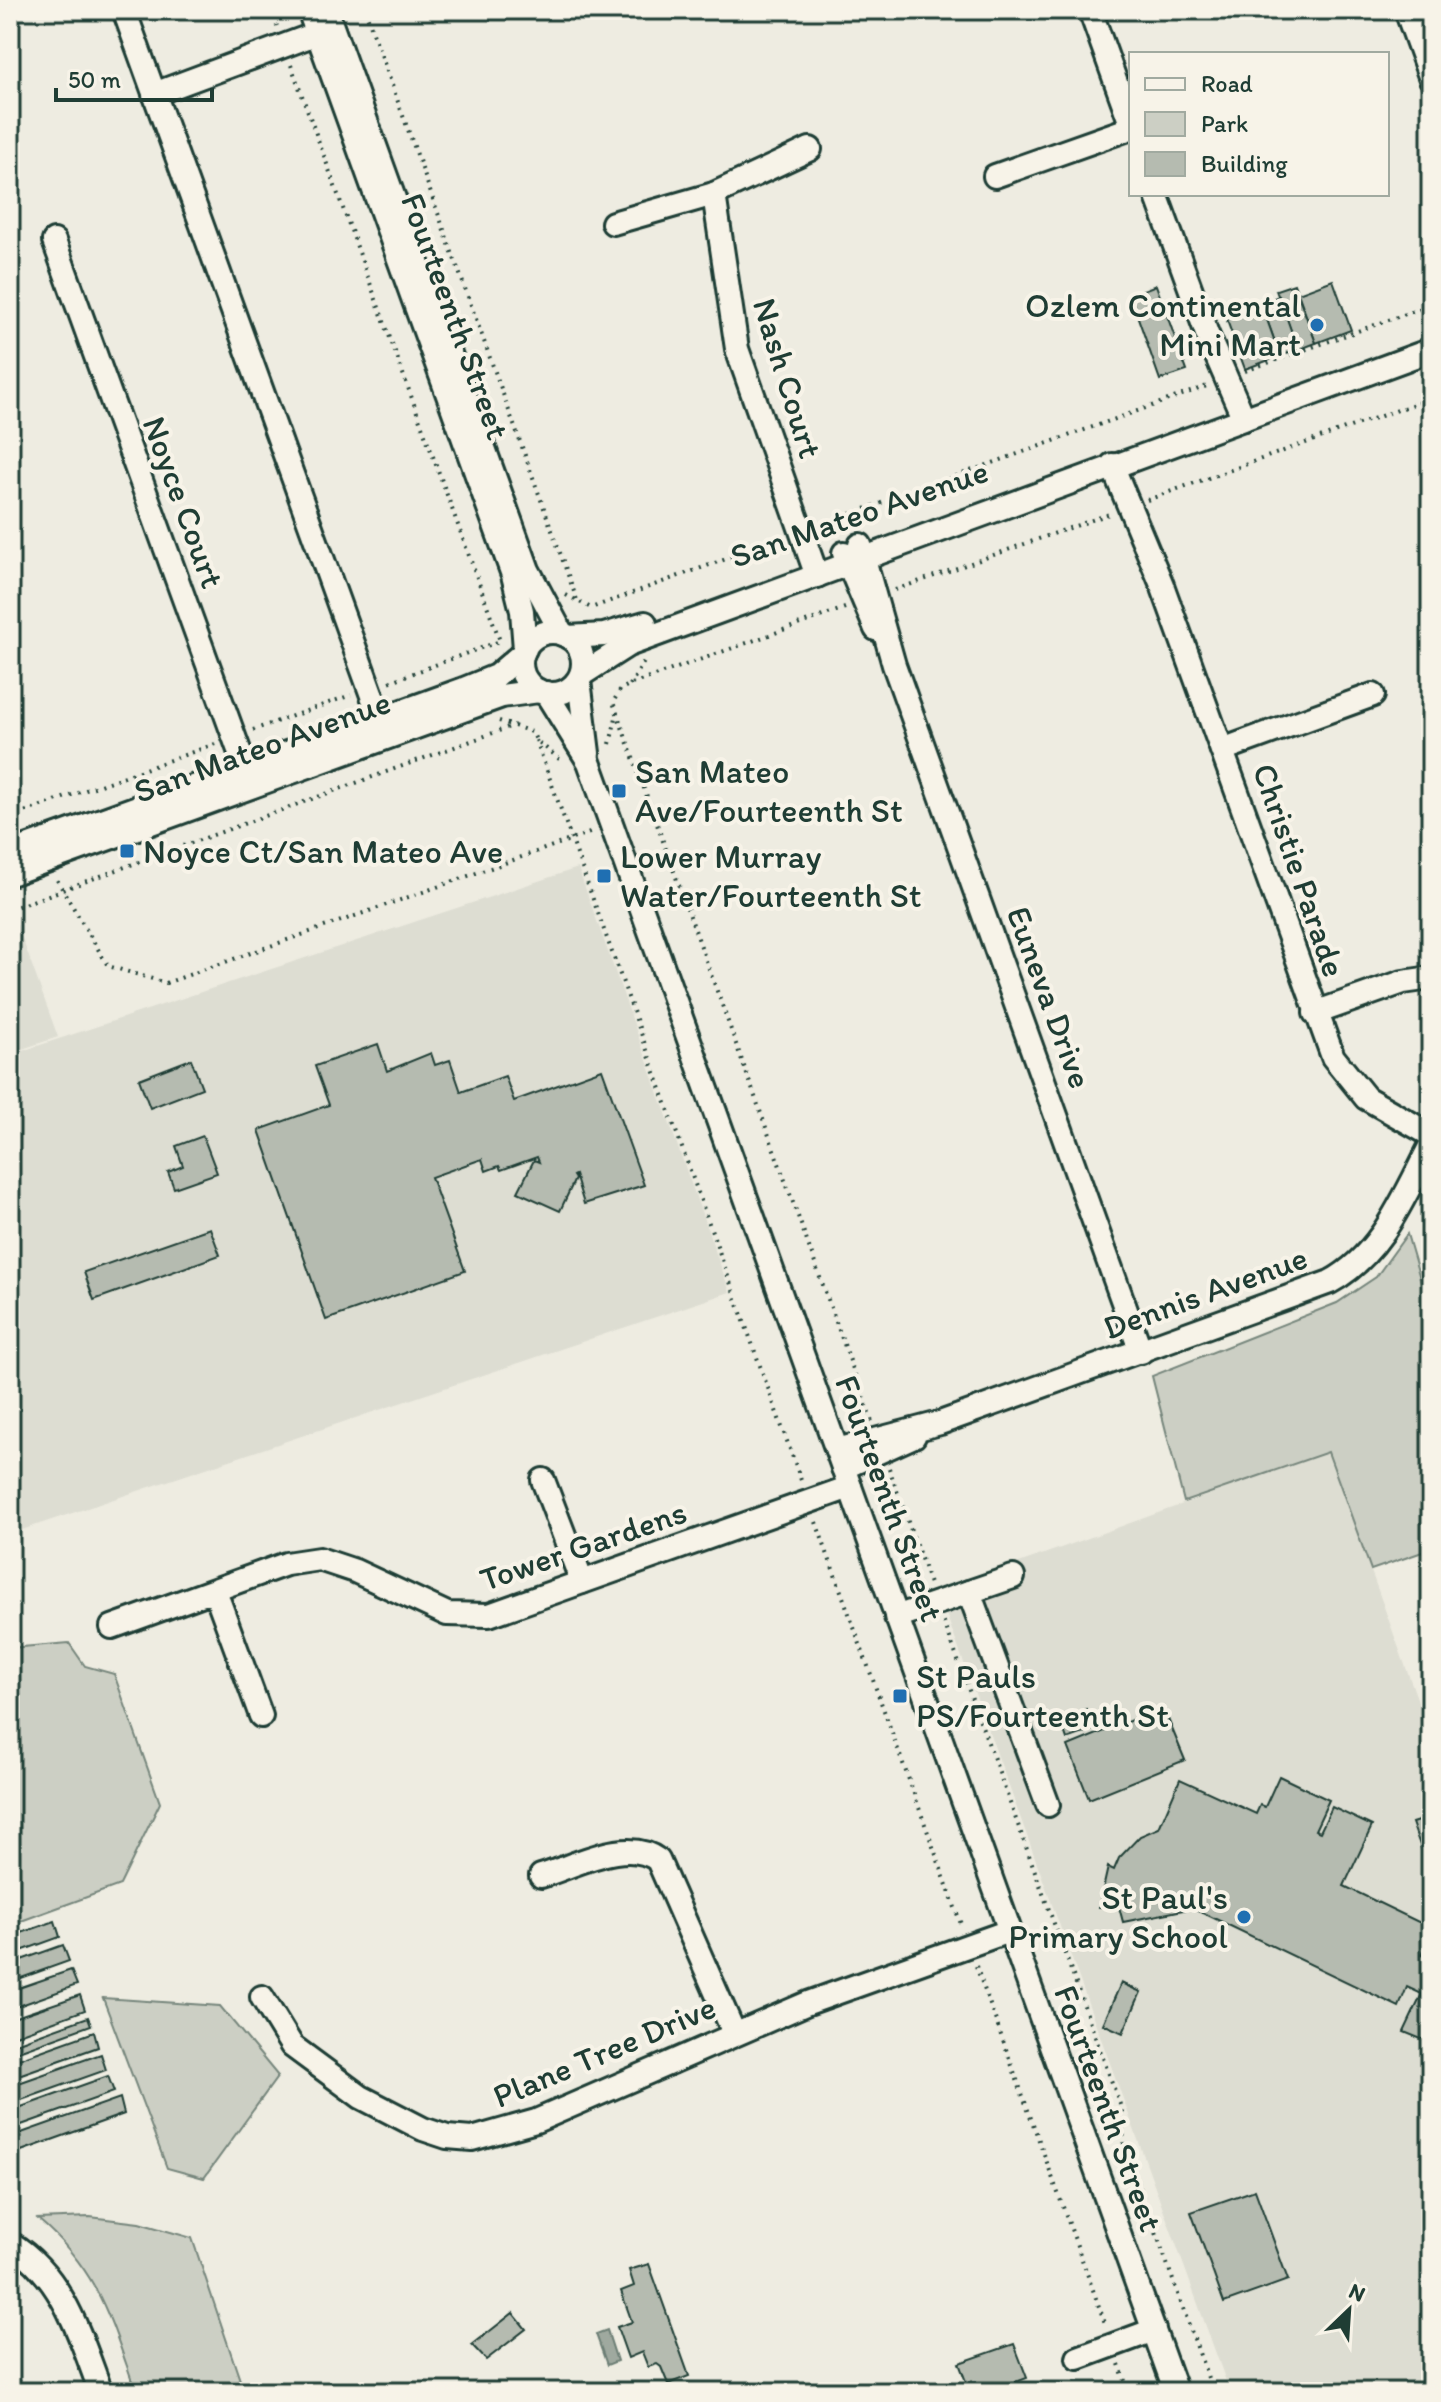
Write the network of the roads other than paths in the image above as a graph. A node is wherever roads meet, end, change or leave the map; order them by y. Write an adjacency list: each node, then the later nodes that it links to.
1 (124, 10): 8 (street)
2 (309, 10): 5 (street, Fourteenth Street)
3 (1090, 10): 9 (street)
4 (1406, 10): 6 (street)
5 (326, 24): 8 (street); 22 (street, Fourteenth Street); 23 (street, Fourteenth Street)
6 (1424, 36): 7 (street)
7 (1431, 79)
8 (154, 94): 27 (street)
9 (1129, 120)
10 (1129, 127): 12 (street)
11 (810, 149): 13 (street)
12 (995, 176)
13 (714, 194): 15 (street); 21 (street, Nash Court)
14 (1157, 196): 18 (street)
15 (613, 223)
16 (54, 241): 30 (street, Noyce Court)
17 (1431, 350): 18 (street, San Mateo Avenue)
18 (1237, 421): 19 (street, San Mateo Avenue)
19 (1119, 463): 20 (street, San Mateo Avenue); 28 (street, Christie Parade)
20 (854, 555): 21 (street, San Mateo Avenue); 37 (street, Euneva Drive)
21 (815, 570): 22 (street, San Mateo Avenue); 24 (street, San Mateo Avenue)
22 (565, 636): 23 (street); 24 (street)
23 (524, 651): 25 (street); 27 (street, San Mateo Avenue)
24 (580, 678): 25 (street); 29 (street, Fourteenth Street)
25 (542, 692): 27 (street, San Mateo Avenue); 29 (street, Fourteenth Street)
26 (1373, 695): 28 (street)
27 (384, 729): 30 (street, San Mateo Avenue)
28 (1222, 750): 34 (street, Christie Parade)
29 (589, 762): 38 (street, Fourteenth Street)
30 (249, 778): 31 (street, San Mateo Avenue); 32 (street, San Mateo Avenue)
31 (10, 853)
32 (10, 874)
33 (1431, 978): 34 (street)
34 (1315, 1013): 35 (street, Christie Parade)
35 (1431, 1135)
36 (1431, 1145): 37 (street, Dennis Avenue)
37 (1141, 1352): 38 (street, Dennis Avenue)
38 (843, 1468): 41 (street, Tower Gardens); 44 (street, Fourteenth Street)
39 (543, 1480): 41 (street)
40 (1013, 1577): 43 (street)
41 (582, 1582): 42 (street, Tower Gardens)
42 (215, 1591): 45 (street, Tower Gardens); 46 (street)
43 (969, 1592): 44 (street); 47 (street)
44 (896, 1617): 49 (street, Fourteenth Street)
45 (112, 1627)
46 (261, 1716)
47 (1048, 1805)
48 (541, 1876): 51 (street)
49 (1009, 1931): 51 (street, Plane Tree Drive); 53 (street, Fourteenth Street)
50 (262, 1997): 51 (street, Plane Tree Drive)
51 (734, 2033)
52 (10, 2243): 55 (street)
53 (1154, 2330): 54 (street); 56 (street, Fourteenth Street)
54 (1078, 2358)
55 (101, 2392)
56 (1176, 2392)

